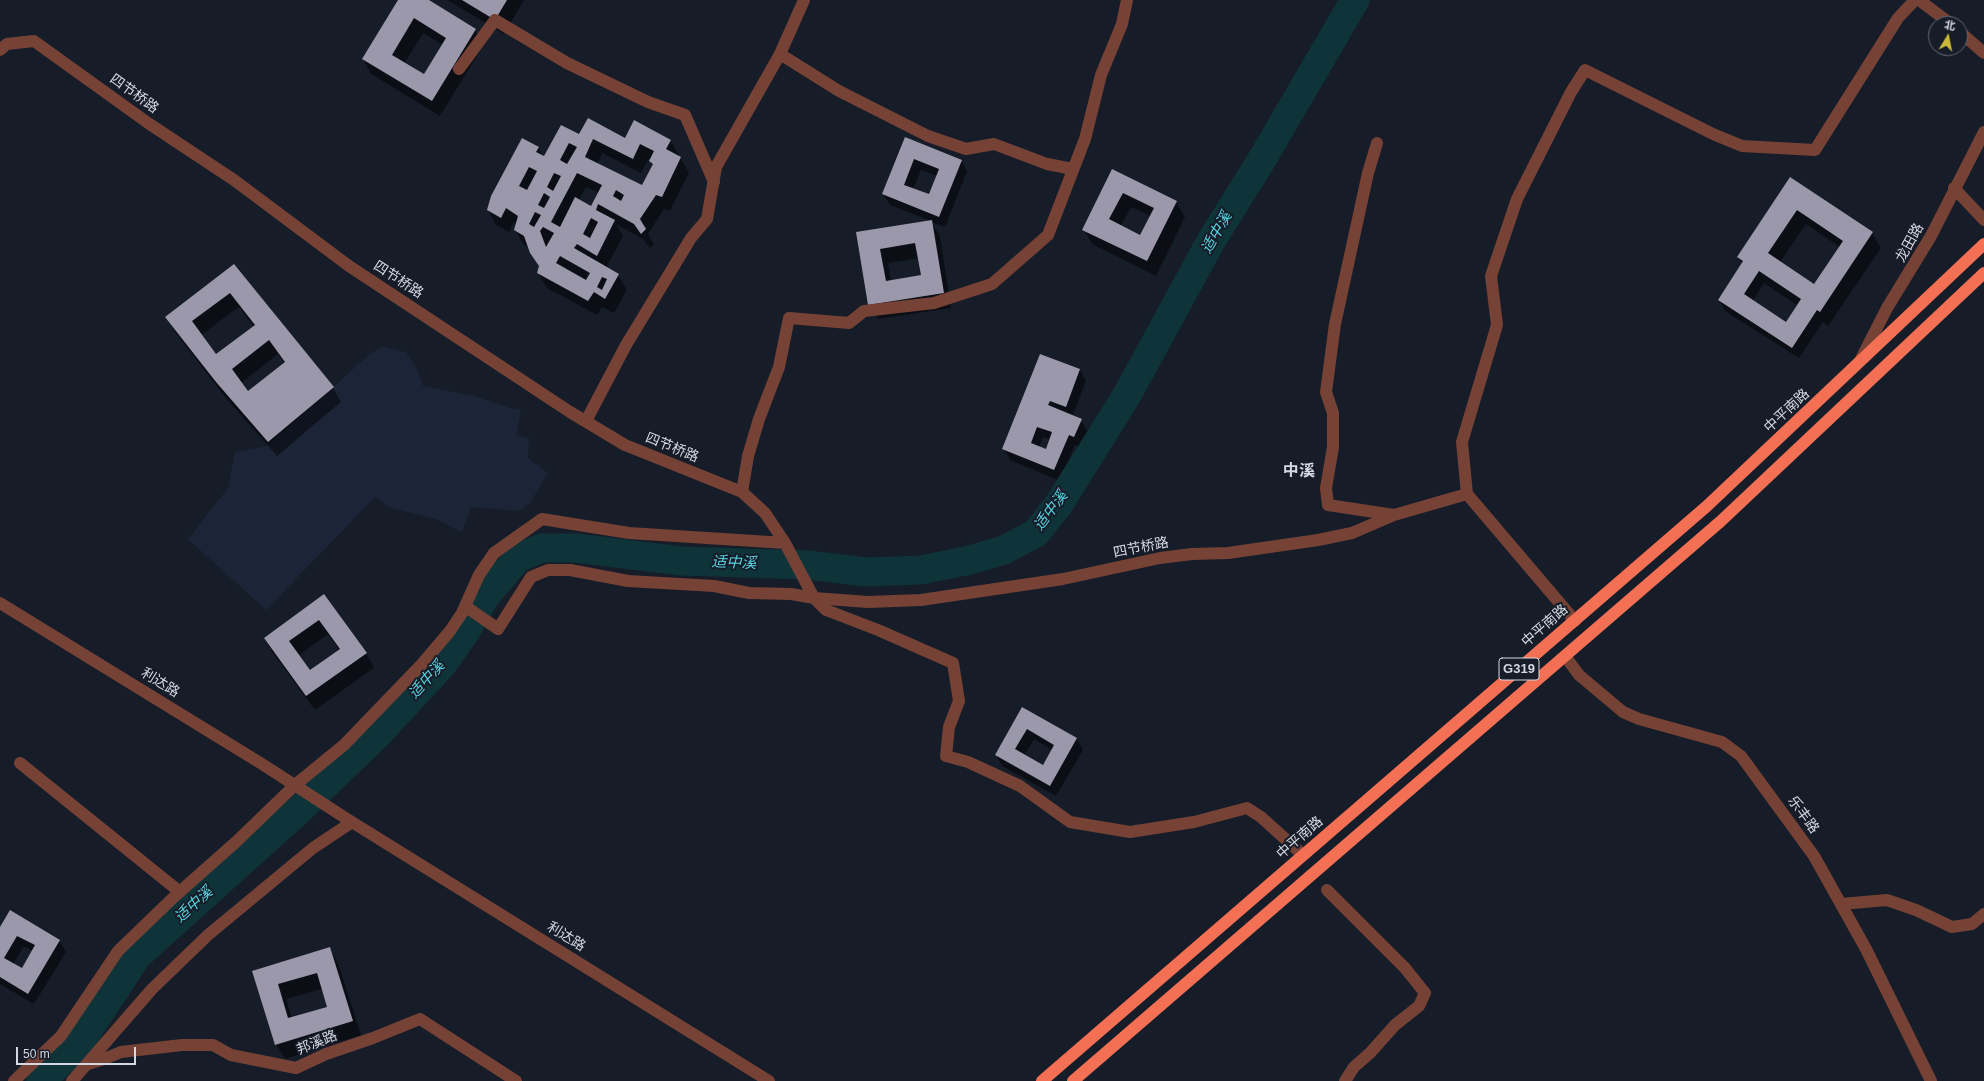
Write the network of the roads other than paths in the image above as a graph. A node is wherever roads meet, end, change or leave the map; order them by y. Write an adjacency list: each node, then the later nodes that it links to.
1 (804, 0): 9 (street)
2 (1127, 0): 13 (street)
3 (1915, 0): 22 (street)
4 (1919, 0): 5 (street)
5 (1940, 16)
6 (1968, 39): 8 (street)
7 (0, 50): 20 (street, 四节桥路)
8 (1984, 53)
9 (780, 54): 13 (street); 14 (street)
10 (459, 69): 14 (street)
11 (1984, 132): 15 (street, 龙田路)
12 (1377, 143): 23 (street)
13 (1073, 169): 21 (street)
14 (714, 182): 20 (street)
15 (1954, 188): 16 (street); 19 (street, 龙田路)
16 (1984, 220)
17 (1984, 244): 19 (highway, 中平南路 / G319)
18 (1984, 273): 29 (highway, G319)
19 (1858, 365): 28 (highway, 中平南路 / G319)
20 (586, 421): 21 (street, 四节桥路)
21 (742, 492): 24 (street, 四节桥路)
22 (1467, 494): 23 (street, 四节桥路); 28 (street)
23 (1394, 515): 25 (street, 四节桥路)
24 (785, 543): 25 (street, 四节桥路); 27 (street)
25 (814, 598): 27 (street, 四节桥路); 33 (street)
26 (0, 603): 31 (street, 利达路)
27 (465, 607): 31 (street)
28 (1574, 620): 33 (highway, 中平南路 / G319)
29 (1564, 656): 36 (street, 乐丰路); 44 (highway, G319)
30 (20, 763): 35 (street)
31 (299, 788): 32 (street, 利达路); 35 (street)
32 (350, 821): 38 (street); 42 (street, 利达路)
33 (1303, 856): 43 (highway, 中平南路 / G319)
34 (1327, 890): 45 (street)
35 (180, 892): 39 (street)
36 (1841, 904): 37 (street); 46 (street, 乐丰路)
37 (1984, 914)
38 (88, 1064): 40 (street); 41 (street, 邦溪路)
39 (14, 1081)
40 (72, 1081)
41 (516, 1081)
42 (769, 1081)
43 (1042, 1081)
44 (1073, 1081)
45 (1345, 1081)
46 (1931, 1081)

